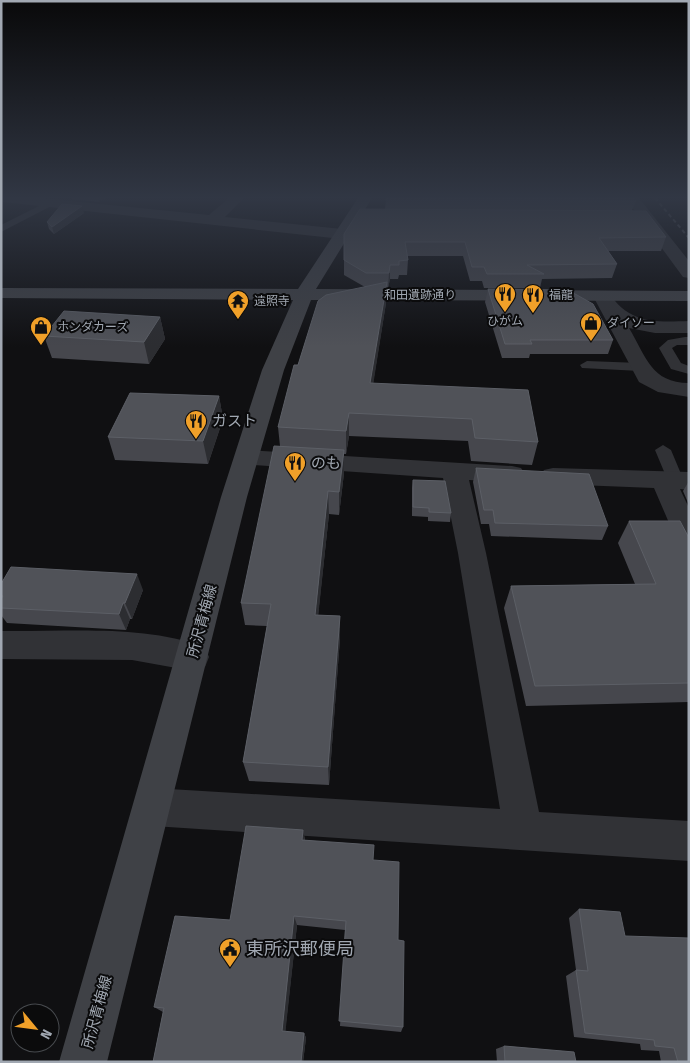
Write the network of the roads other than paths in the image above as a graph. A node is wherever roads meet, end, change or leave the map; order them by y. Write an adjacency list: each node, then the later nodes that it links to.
1 (333, 248): 5 (main road, 所沢青梅線)
2 (670, 248): 3 (street)
3 (689, 274)
4 (1, 293): 5 (main road, 和田遺跡通り)
5 (304, 294): 7 (main road, 和田遺跡通り); 15 (main road, 所沢青梅線)
6 (689, 296): 7 (main road, 和田遺跡通り)
7 (605, 302): 8 (street); 11 (street)
8 (689, 327)
9 (689, 341): 12 (lane)
10 (587, 364): 11 (lane)
11 (640, 367): 13 (street)
12 (689, 370)
13 (689, 390)
14 (663, 450): 17 (lane)
15 (247, 458): 16 (street); 20 (main road, 所沢青梅線)
16 (454, 471): 17 (street); 22 (street)
17 (676, 481): 18 (street)
18 (689, 539)
19 (1, 645): 20 (street)
20 (193, 657): 21 (main road, 所沢青梅線)
21 (152, 808): 22 (street); 24 (main road, 所沢青梅線)
22 (523, 830): 23 (street)
23 (689, 841)
24 (83, 1062)

